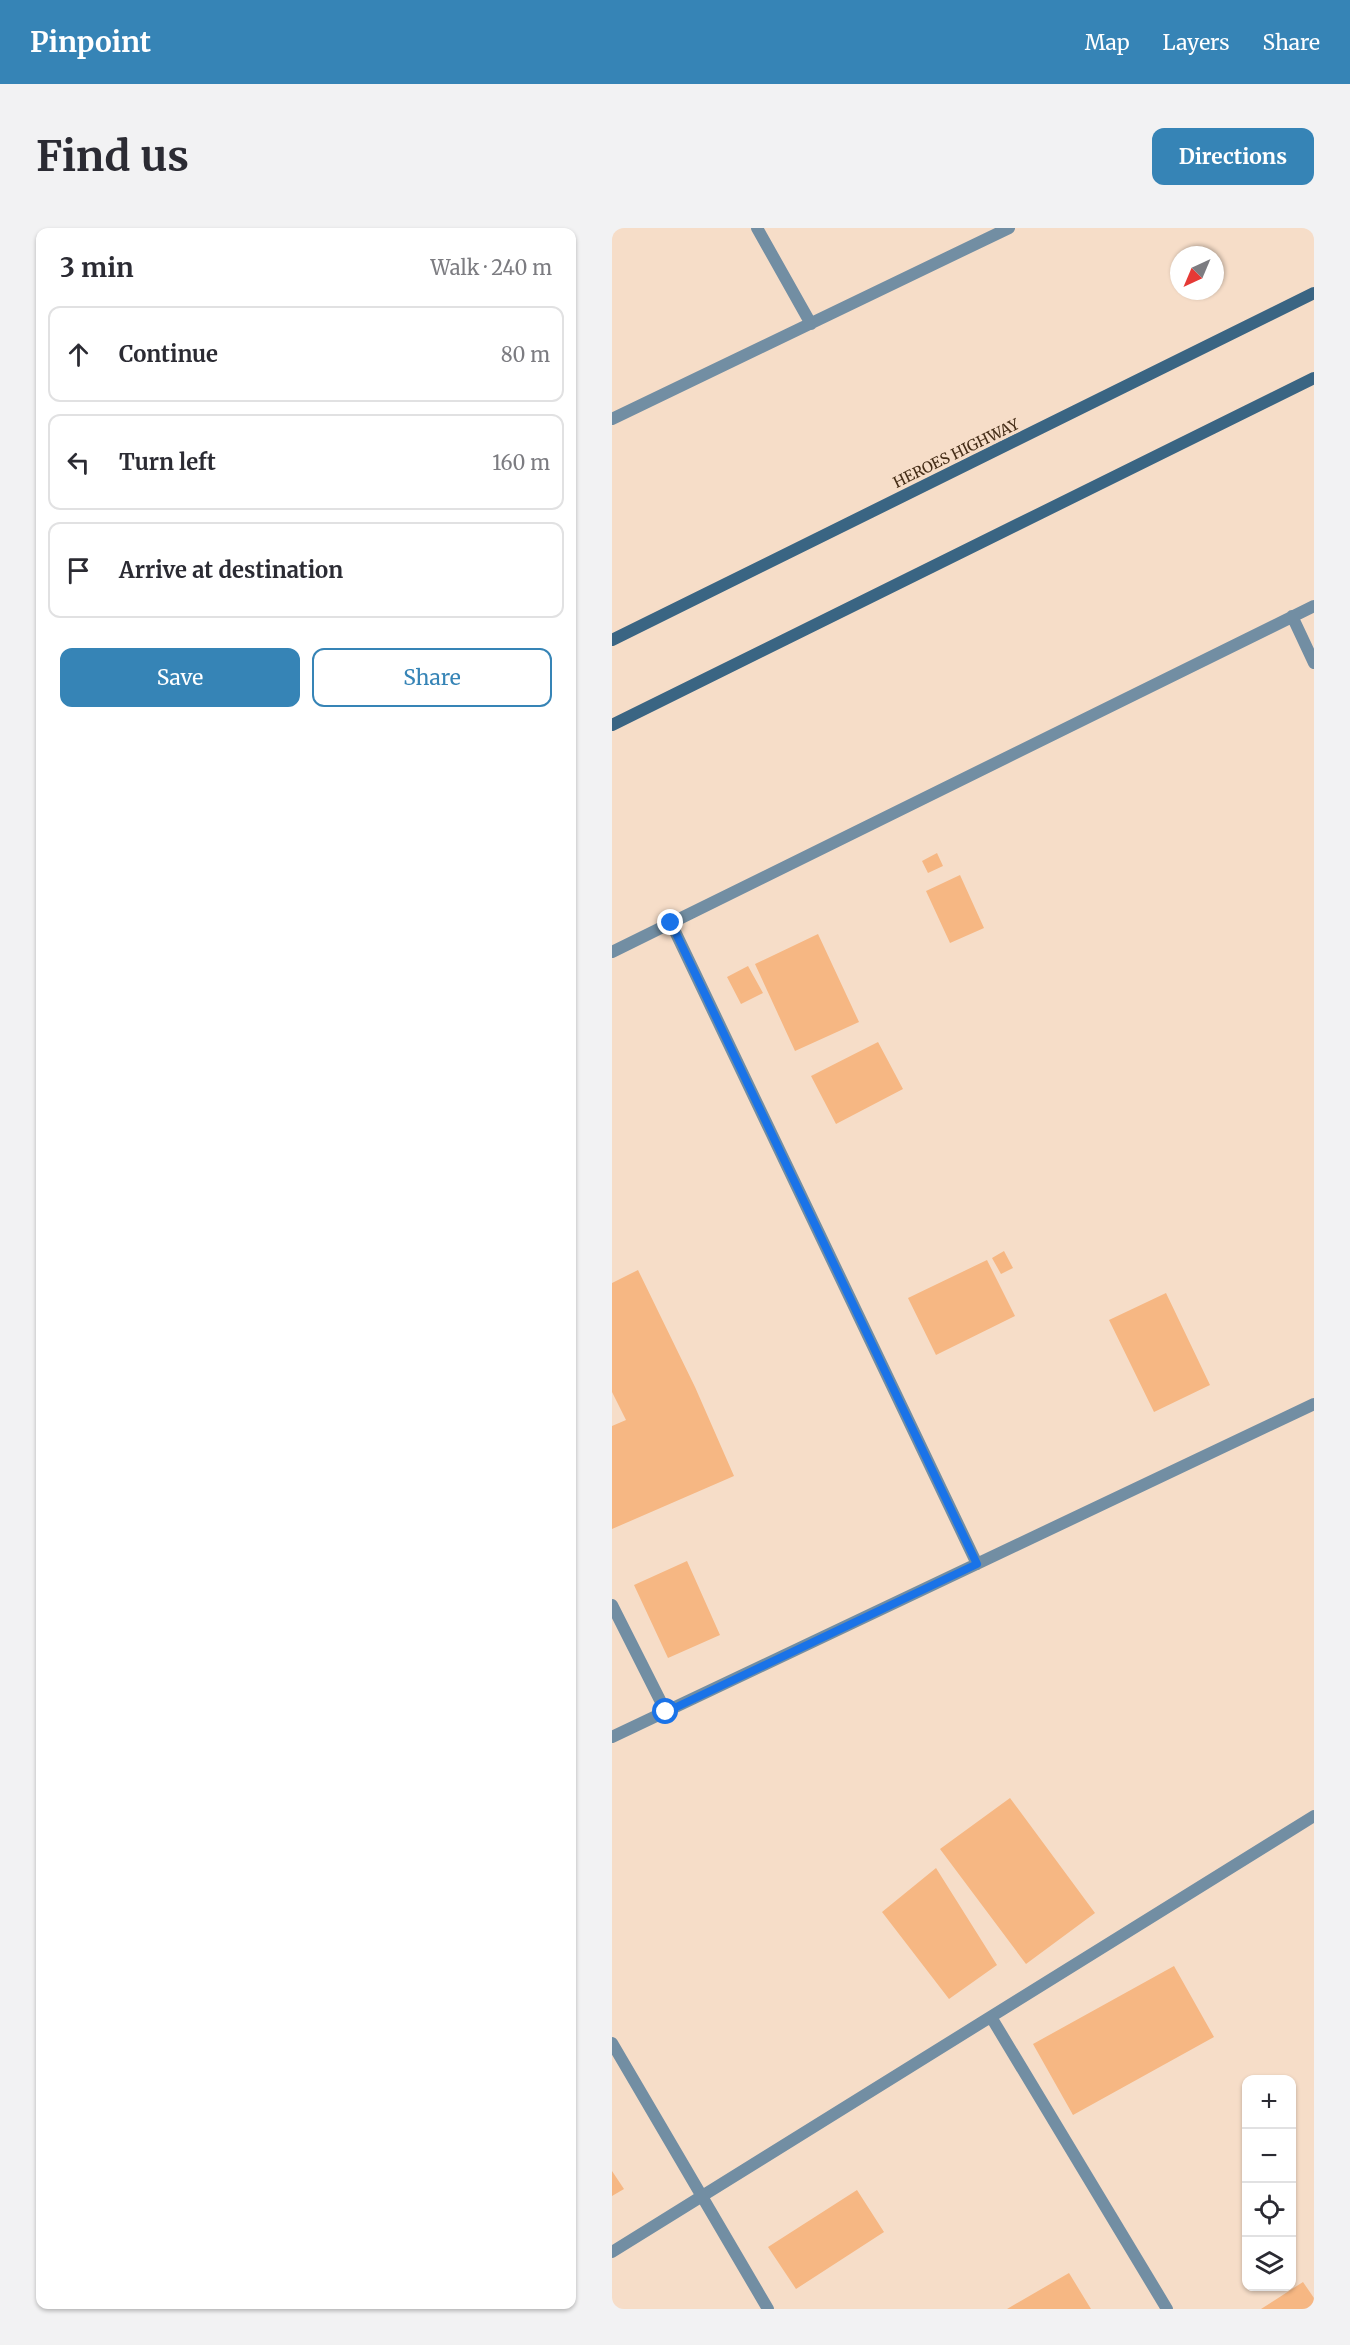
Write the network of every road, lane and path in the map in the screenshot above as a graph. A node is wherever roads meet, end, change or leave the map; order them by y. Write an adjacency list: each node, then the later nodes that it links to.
1 (757, 228): 4 (street)
2 (1009, 228): 4 (street)
3 (1314, 294): 9 (main road, HEROES HIGHWAY)
4 (811, 324): 6 (street)
5 (1314, 378): 11 (main road)
6 (612, 419)
7 (1314, 606): 8 (street)
8 (1292, 616): 10 (street); 12 (street)
9 (612, 640)
10 (1314, 663)
11 (612, 725)
12 (671, 923): 13 (street); 15 (street)
13 (612, 952)
14 (1314, 1404): 15 (street)
15 (977, 1564): 17 (street)
16 (612, 1605): 17 (street)
17 (666, 1712): 18 (street)
18 (612, 1737)
19 (1314, 1816): 20 (street)
20 (991, 2017): 22 (street); 25 (street)
21 (612, 2043): 22 (street)
22 (701, 2196): 23 (street); 24 (street)
23 (612, 2252)
24 (768, 2309)
25 (1167, 2309)

